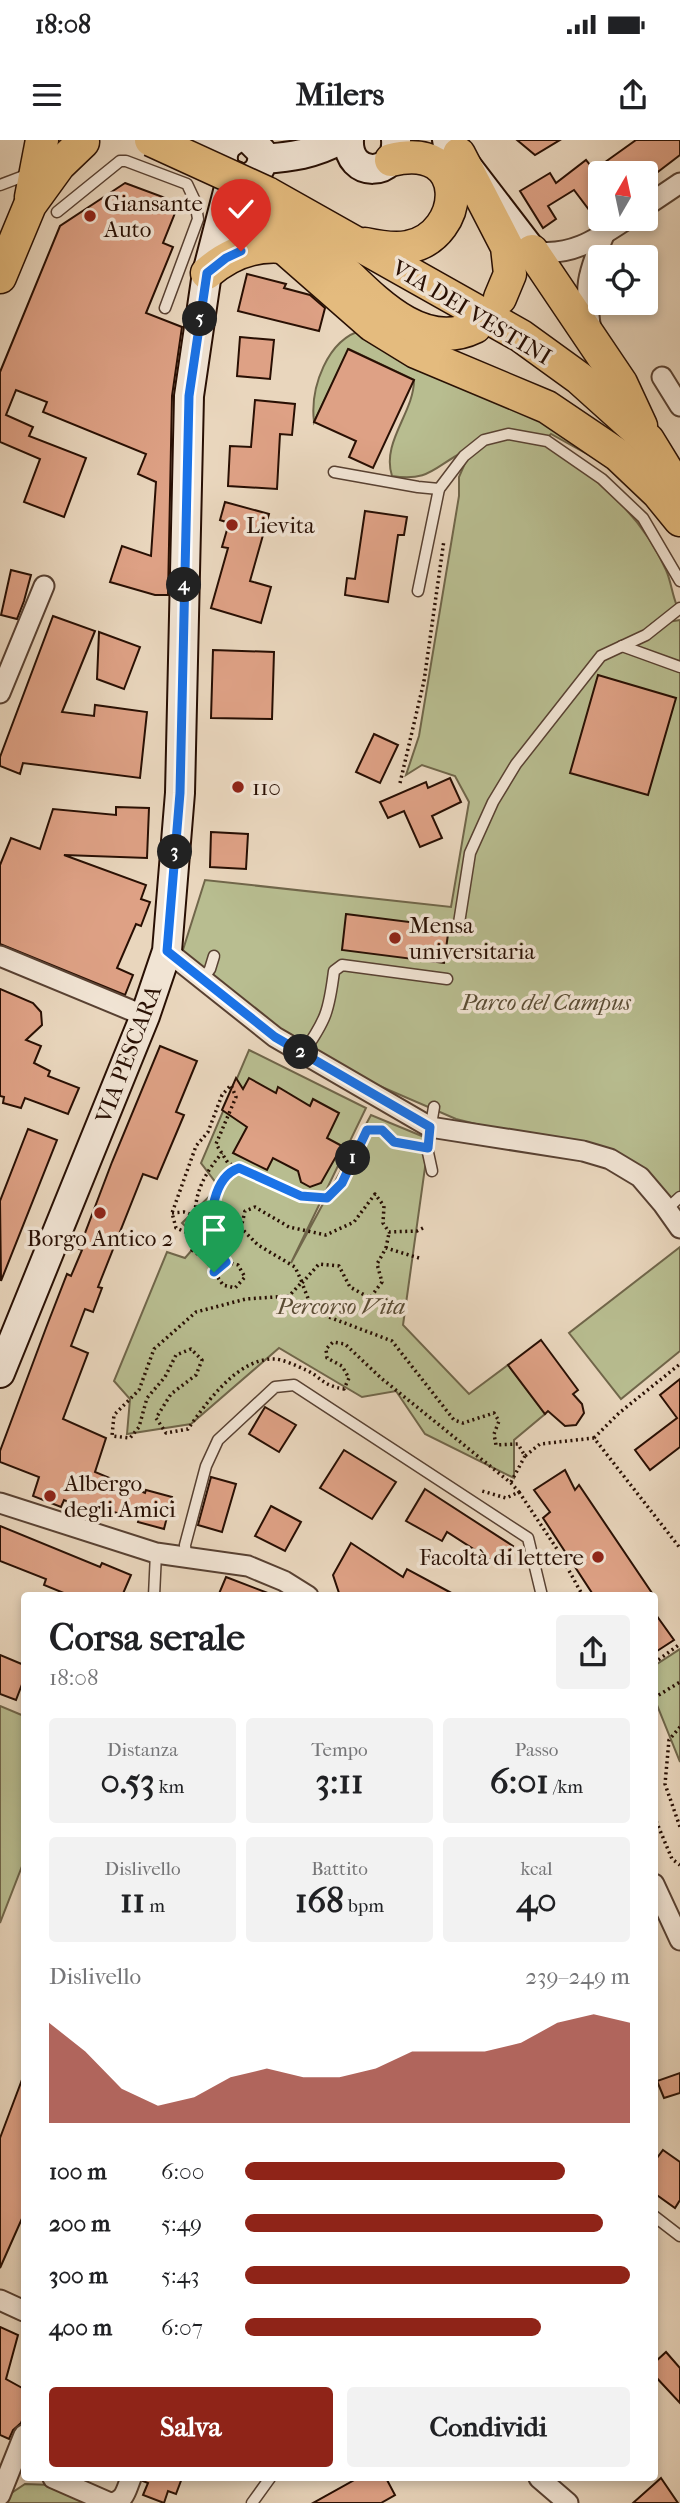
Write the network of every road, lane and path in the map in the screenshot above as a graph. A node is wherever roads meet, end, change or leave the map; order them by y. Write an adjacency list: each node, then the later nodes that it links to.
1 (151, 140): 13 (main road, VIA DEI VESTINI, bridge)
2 (339, 140): 8 (street)
3 (81, 141): 15 (main road)
4 (453, 147): 20 (street); 23 (main road)
5 (394, 150): 7 (street); 18 (main road)
6 (234, 151): 8 (street); 11 (lane); 19 (main road); 22 (street, VIA PESCARA)
7 (353, 151): 8 (street)
8 (300, 155)
9 (35, 156): 12 (lane); 15 (main road)
10 (680, 183): 14 (street)
11 (187, 184): 15 (lane); 24 (lane)
12 (0, 186)
13 (267, 193): 18 (main road, VIA DEI VESTINI); 27 (main road)
14 (658, 198)
15 (43, 209): 21 (main road)
16 (609, 231): 17 (street)
17 (604, 234): 20 (street); 26 (street)
18 (354, 242): 30 (main road, VIA DEI VESTINI)
19 (283, 247): 22 (main road); 27 (main road)
20 (532, 251): 26 (main road)
21 (1, 273)
22 (207, 273): 45 (street, VIA PESCARA)
23 (500, 298)
24 (165, 308)
25 (475, 327): 27 (main road)
26 (592, 338): 30 (main road)
27 (421, 341): 34 (main road)
28 (662, 377): 29 (street)
29 (680, 406)
30 (648, 440): 33 (main road, VIA DEI VESTINI)
31 (334, 471): 32 (lane)
32 (439, 489): 36 (lane); 38 (lane)
33 (680, 492)
34 (680, 520)
35 (445, 535): 43 (path)
36 (680, 581)
37 (44, 586): 42 (street)
38 (418, 591)
39 (680, 607): 40 (lane)
40 (622, 646): 41 (lane); 44 (lane)
41 (680, 667)
42 (0, 693)
43 (400, 783)
44 (459, 923)
45 (167, 951): 48 (street); 50 (street, VIA PESCARA)
46 (0, 956): 50 (street)
47 (214, 956): 48 (lane)
48 (203, 979): 51 (street)
49 (447, 979): 51 (lane)
50 (145, 1016): 72 (street, VIA PESCARA)
51 (303, 1053): 53 (street)
52 (434, 1107): 53 (lane)
53 (430, 1127): 54 (lane); 58 (street)
54 (428, 1148): 56 (path); 57 (lane)
55 (222, 1153): 56 (path); 59 (path); 60 (path)
56 (239, 1168): 65 (path)
57 (432, 1171)
58 (673, 1203): 62 (street)
59 (172, 1213): 60 (path); 64 (path)
60 (193, 1215): 64 (path)
61 (424, 1228): 63 (path)
62 (680, 1228)
63 (389, 1232): 66 (path); 70 (path)
64 (197, 1237): 65 (path); 69 (path)
65 (215, 1245): 68 (path)
66 (386, 1248): 67 (path); 70 (path)
67 (419, 1258)
68 (226, 1262): 69 (path); 69 (path)
69 (214, 1272)
70 (302, 1283): 74 (path); 75 (path)
71 (680, 1364): 73 (path)
72 (0, 1373)
73 (594, 1438): 74 (path); 79 (path)
74 (525, 1456): 75 (path)
75 (511, 1483): 76 (path)
76 (519, 1492): 77 (path); 85 (path)
77 (472, 1501): 81 (lane); 84 (lane)
78 (0, 1503): 80 (street)
79 (680, 1548)
80 (156, 1553): 81 (street); 83 (lane)
81 (186, 1557): 82 (street)
82 (281, 1588)
83 (154, 1592)
84 (541, 1592)
85 (581, 1592)
86 (680, 1644): 87 (path)
87 (658, 1660)
88 (680, 1682): 89 (path)
89 (658, 1696)
90 (680, 1727): 92 (path)
91 (658, 1826): 93 (path)
92 (680, 1827)
93 (680, 1865)
94 (658, 1893): 95 (street)
95 (680, 1940)
96 (658, 2219): 97 (lane)
97 (680, 2236)
98 (0, 2300): 99 (street)
99 (21, 2310)
100 (21, 2442): 106 (street)
101 (21, 2480): 106 (street)
102 (60, 2481): 107 (street)
103 (130, 2481): 107 (street)
104 (268, 2481): 108 (lane)
105 (542, 2481): 109 (street)
106 (2, 2489)
107 (107, 2502)
108 (252, 2503)
109 (568, 2503)

